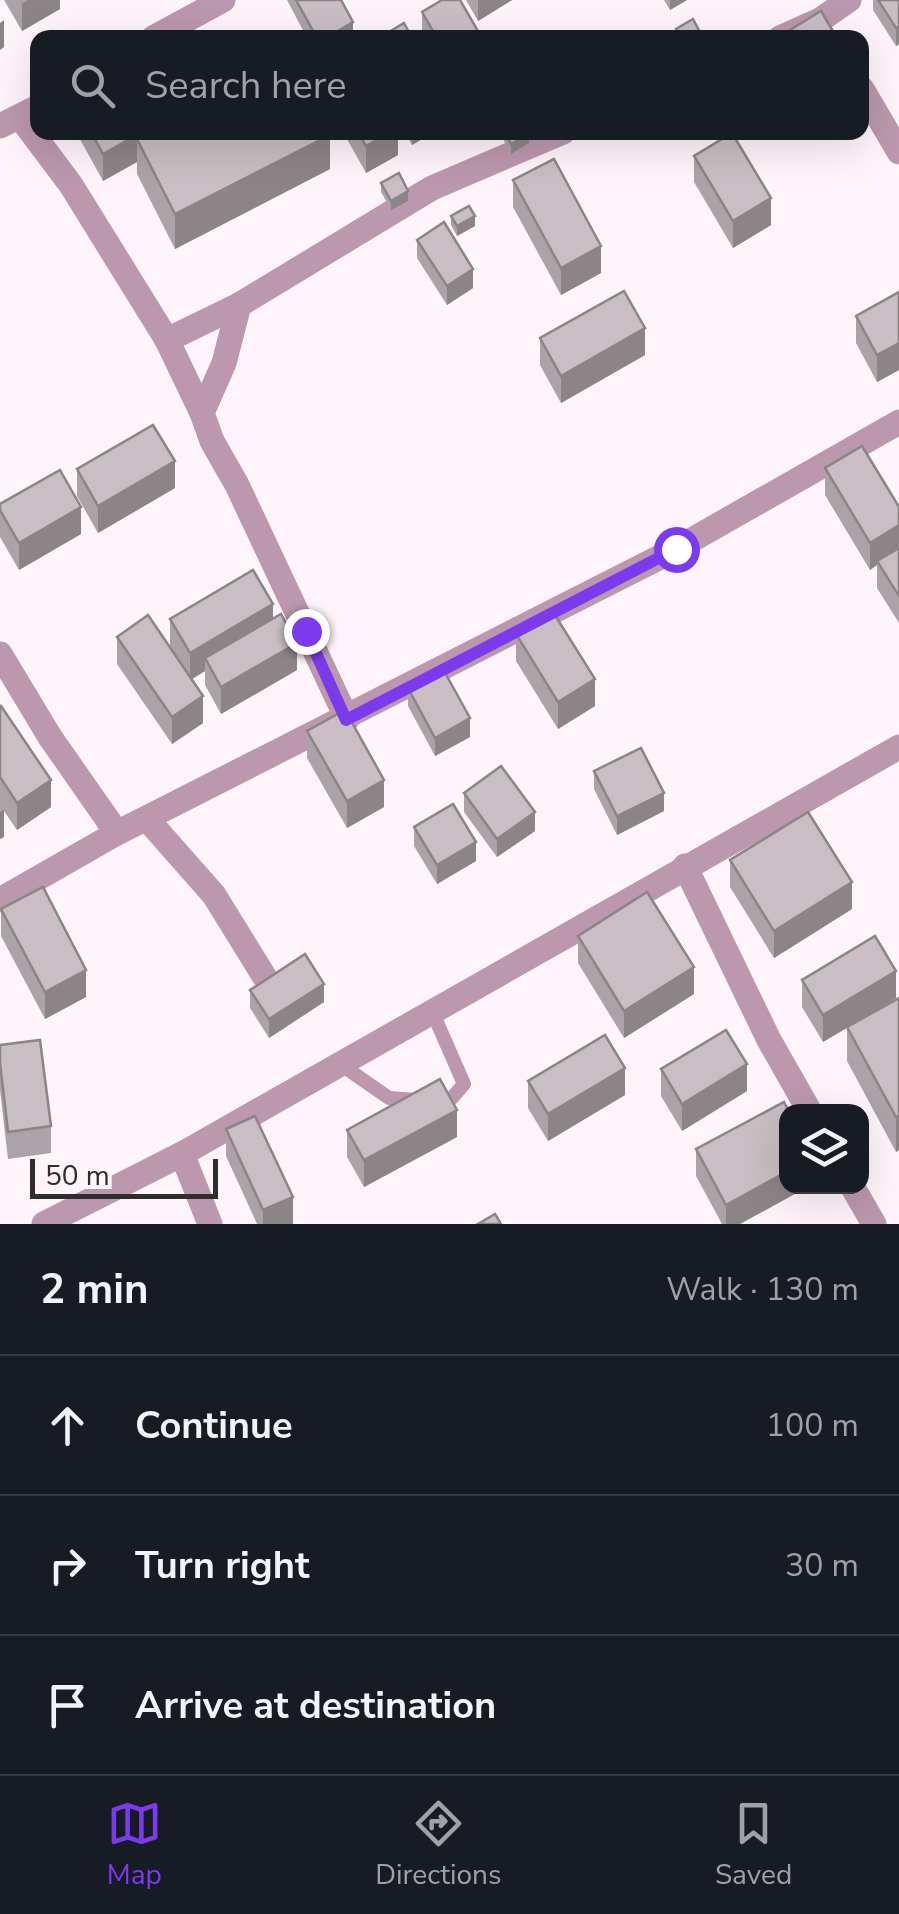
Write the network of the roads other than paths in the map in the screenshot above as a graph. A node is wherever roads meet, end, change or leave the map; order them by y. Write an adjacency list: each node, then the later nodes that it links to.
1 (223, 0): 4 (street)
2 (849, 0): 3 (street)
3 (825, 29)
4 (168, 30)
5 (869, 101): 8 (street)
6 (37, 140): 10 (street)
7 (544, 140): 9 (street)
8 (899, 152)
9 (238, 304): 10 (street); 11 (street)
10 (167, 340): 11 (street)
11 (202, 413): 14 (street)
12 (899, 422): 14 (street)
13 (0, 654): 17 (street)
14 (346, 720): 16 (street)
15 (899, 747): 18 (street)
16 (147, 819): 17 (street); 20 (street)
17 (117, 834): 19 (street)
18 (685, 866): 21 (street); 23 (street)
19 (0, 900)
20 (264, 976)
21 (432, 1011): 22 (street); 22 (lane)
22 (340, 1064): 24 (street)
23 (805, 1104)
24 (182, 1154): 26 (street); 27 (street)
25 (857, 1194): 28 (street)
26 (44, 1224)
27 (210, 1224)
28 (874, 1224)

